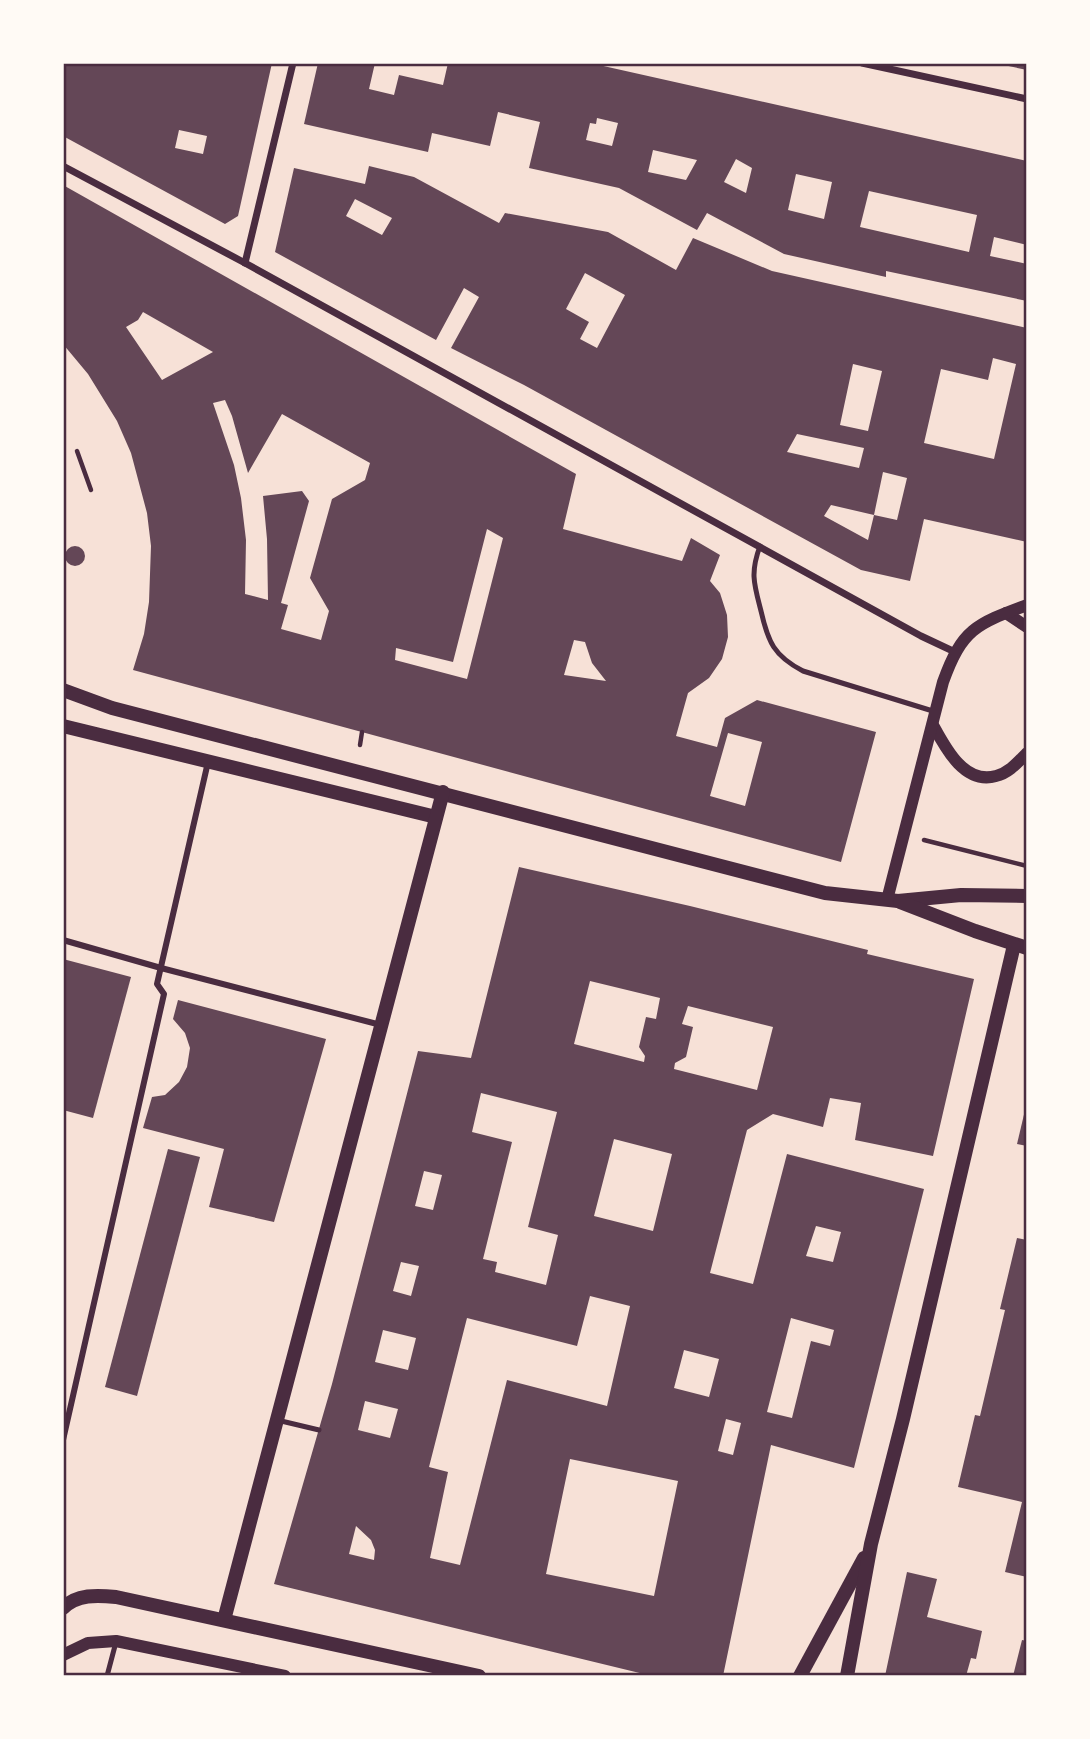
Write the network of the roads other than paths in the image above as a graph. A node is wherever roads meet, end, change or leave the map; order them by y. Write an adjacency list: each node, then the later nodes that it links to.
1 (293, 63): 5 (street)
2 (862, 63): 3 (street)
3 (1027, 99)
4 (63, 166): 5 (street)
5 (245, 263): 6 (street)
6 (760, 546): 10 (street); 12 (lane)
7 (1027, 606): 8 (street)
8 (1006, 613): 9 (street); 10 (street)
9 (1027, 627)
10 (955, 652): 12 (street)
11 (63, 690): 16 (main road)
12 (934, 718): 14 (street); 19 (street)
13 (63, 726): 15 (main road)
14 (1027, 753)
15 (209, 760): 17 (main road); 22 (street)
16 (443, 792): 17 (main road); 19 (main road)
17 (436, 817): 23 (main road)
18 (1027, 896): 19 (main road)
19 (893, 901): 21 (main road)
20 (63, 940): 22 (street)
21 (1021, 946): 27 (main road)
22 (161, 968): 23 (street); 26 (street)
23 (381, 1025): 24 (main road)
24 (277, 1420): 25 (lane); 29 (main road)
25 (318, 1430)
26 (63, 1440)
27 (871, 1544): 35 (main road); 36 (main road)
28 (63, 1608): 29 (main road)
29 (225, 1620): 34 (main road)
30 (116, 1641): 31 (street); 32 (lane); 33 (street)
31 (63, 1655)
32 (107, 1676)
33 (285, 1676)
34 (479, 1676)
35 (800, 1676)
36 (847, 1676)

